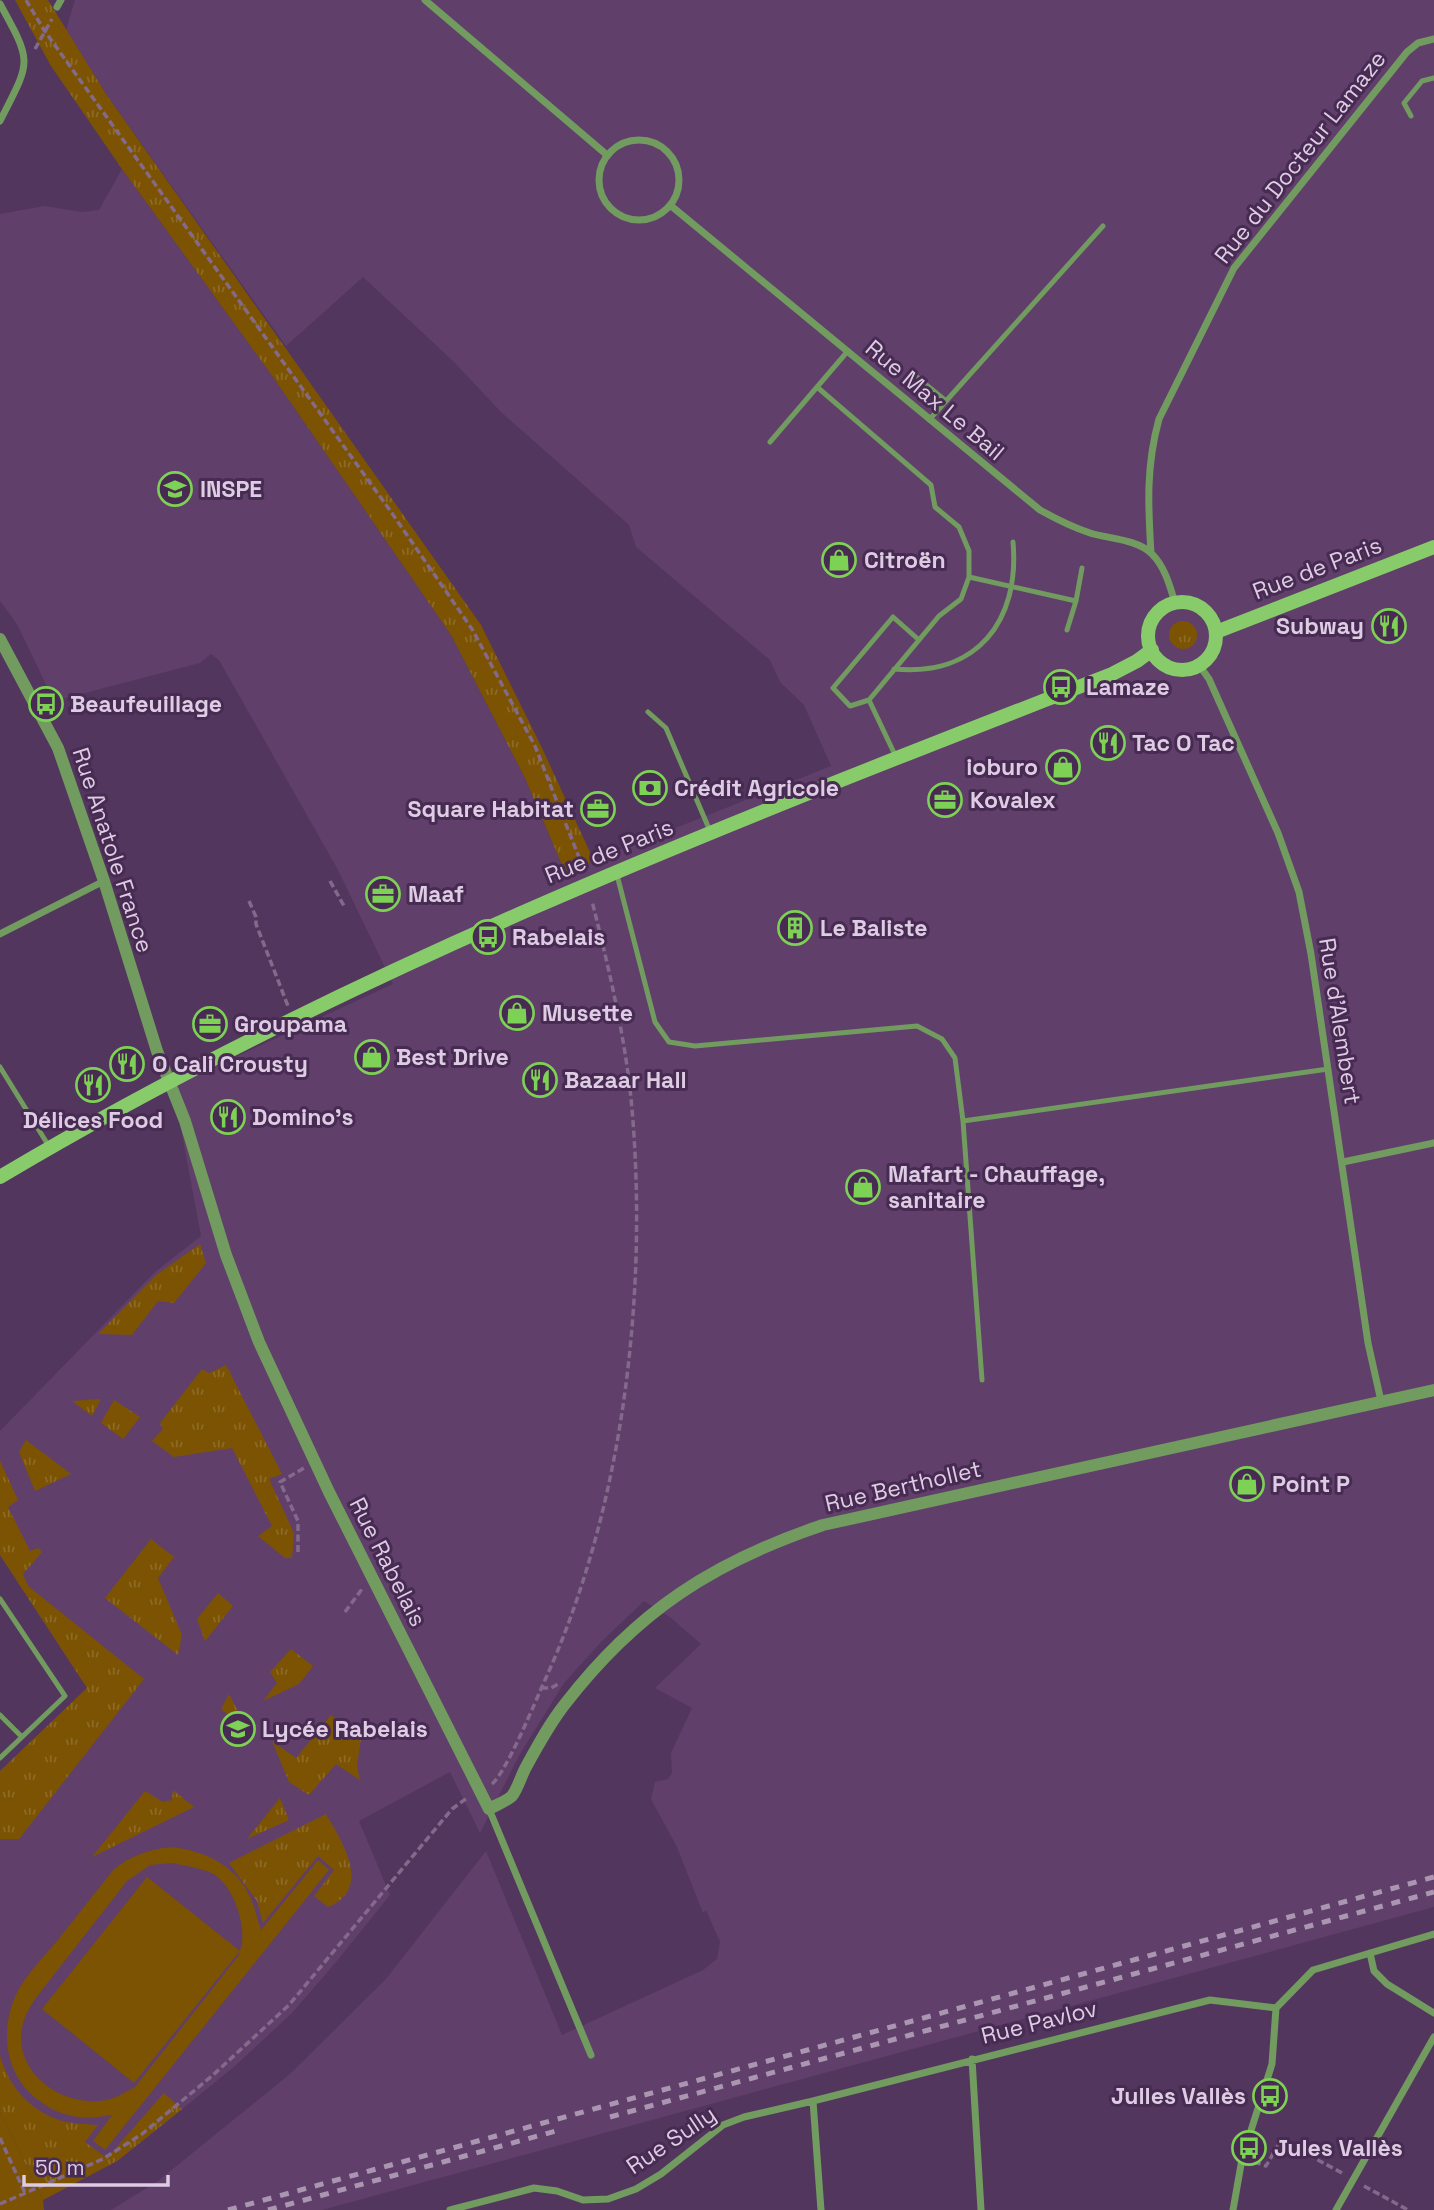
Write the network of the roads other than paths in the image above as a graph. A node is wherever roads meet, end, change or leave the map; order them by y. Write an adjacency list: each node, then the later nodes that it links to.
1 (425, 0): 7 (street)
2 (0, 4): 6 (street)
3 (1434, 39): 18 (street, Rue du Docteur Lamaze)
4 (1434, 78): 5 (lane)
5 (1411, 116)
6 (0, 121)
7 (607, 155): 8 (street); 8 (street)
8 (670, 205): 10 (street, Rue Max Le Bail)
9 (1103, 226): 13 (lane)
10 (847, 352): 12 (lane); 14 (street, Rue Max Le Bail)
11 (913, 374): 13 (lane)
12 (817, 387): 15 (lane); 20 (lane)
13 (946, 401): 14 (lane)
14 (929, 420): 18 (street, Rue Max Le Bail)
15 (770, 442)
16 (1013, 542): 21 (lane)
17 (1434, 547): 25 (main road, Rue de Paris)
18 (1151, 553): 23 (street)
19 (1082, 568): 22 (lane)
20 (969, 577): 21 (lane); 27 (lane)
21 (1012, 586): 22 (lane); 30 (lane)
22 (1076, 601): 24 (lane)
23 (1175, 603): 25 (main road); 28 (main road)
24 (1066, 630)
25 (1216, 632): 29 (main road)
26 (0, 639): 36 (street, Rue Anatole France)
27 (919, 640): 30 (lane); 31 (lane)
28 (1152, 650): 29 (main road); 33 (main road, Rue de Paris)
29 (1199, 665): 39 (street, Rue d'Alembert)
30 (894, 669): 31 (lane)
31 (869, 700): 33 (lane)
32 (648, 712): 34 (lane)
33 (896, 758): 34 (main road, Rue de Paris)
34 (711, 834): 35 (main road, Rue de Paris)
35 (616, 872): 40 (main road, Rue de Paris); 41 (lane)
36 (104, 881): 37 (street); 40 (street, Rue Anatole France)
37 (0, 934)
38 (0, 1067): 43 (lane)
39 (1328, 1069): 41 (lane); 44 (street, Rue d'Alembert)
40 (169, 1081): 43 (main road, Rue de Paris); 53 (street, Rue Rabelais)
41 (963, 1121): 46 (lane)
42 (1434, 1143): 44 (street)
43 (50, 1148): 45 (main road, Rue de Paris)
44 (1343, 1162): 48 (street, Rue d'Alembert)
45 (0, 1177)
46 (982, 1380)
47 (1434, 1390): 48 (street, Rue Berthollet)
48 (1381, 1401): 53 (street, Rue Berthollet)
49 (0, 1599): 51 (lane)
50 (0, 1715): 51 (lane)
51 (22, 1737): 52 (lane)
52 (0, 1758)
53 (489, 1809): 59 (street, Rue Rabelais)
54 (1434, 1934): 55 (street)
55 (1370, 1954): 56 (street); 57 (street)
56 (1276, 2008): 60 (street, Rue Pavlov); 67 (street)
57 (1434, 2013)
58 (1434, 2037): 68 (street)
59 (591, 2054)
60 (972, 2059): 61 (street, Rue Pavlov); 66 (street)
61 (813, 2101): 62 (street, Rue Sully); 65 (street)
62 (608, 2199): 63 (street); 64 (street)
63 (450, 2210)
64 (609, 2210)
65 (821, 2210)
66 (981, 2210)
67 (1233, 2210)
68 (1336, 2210)

